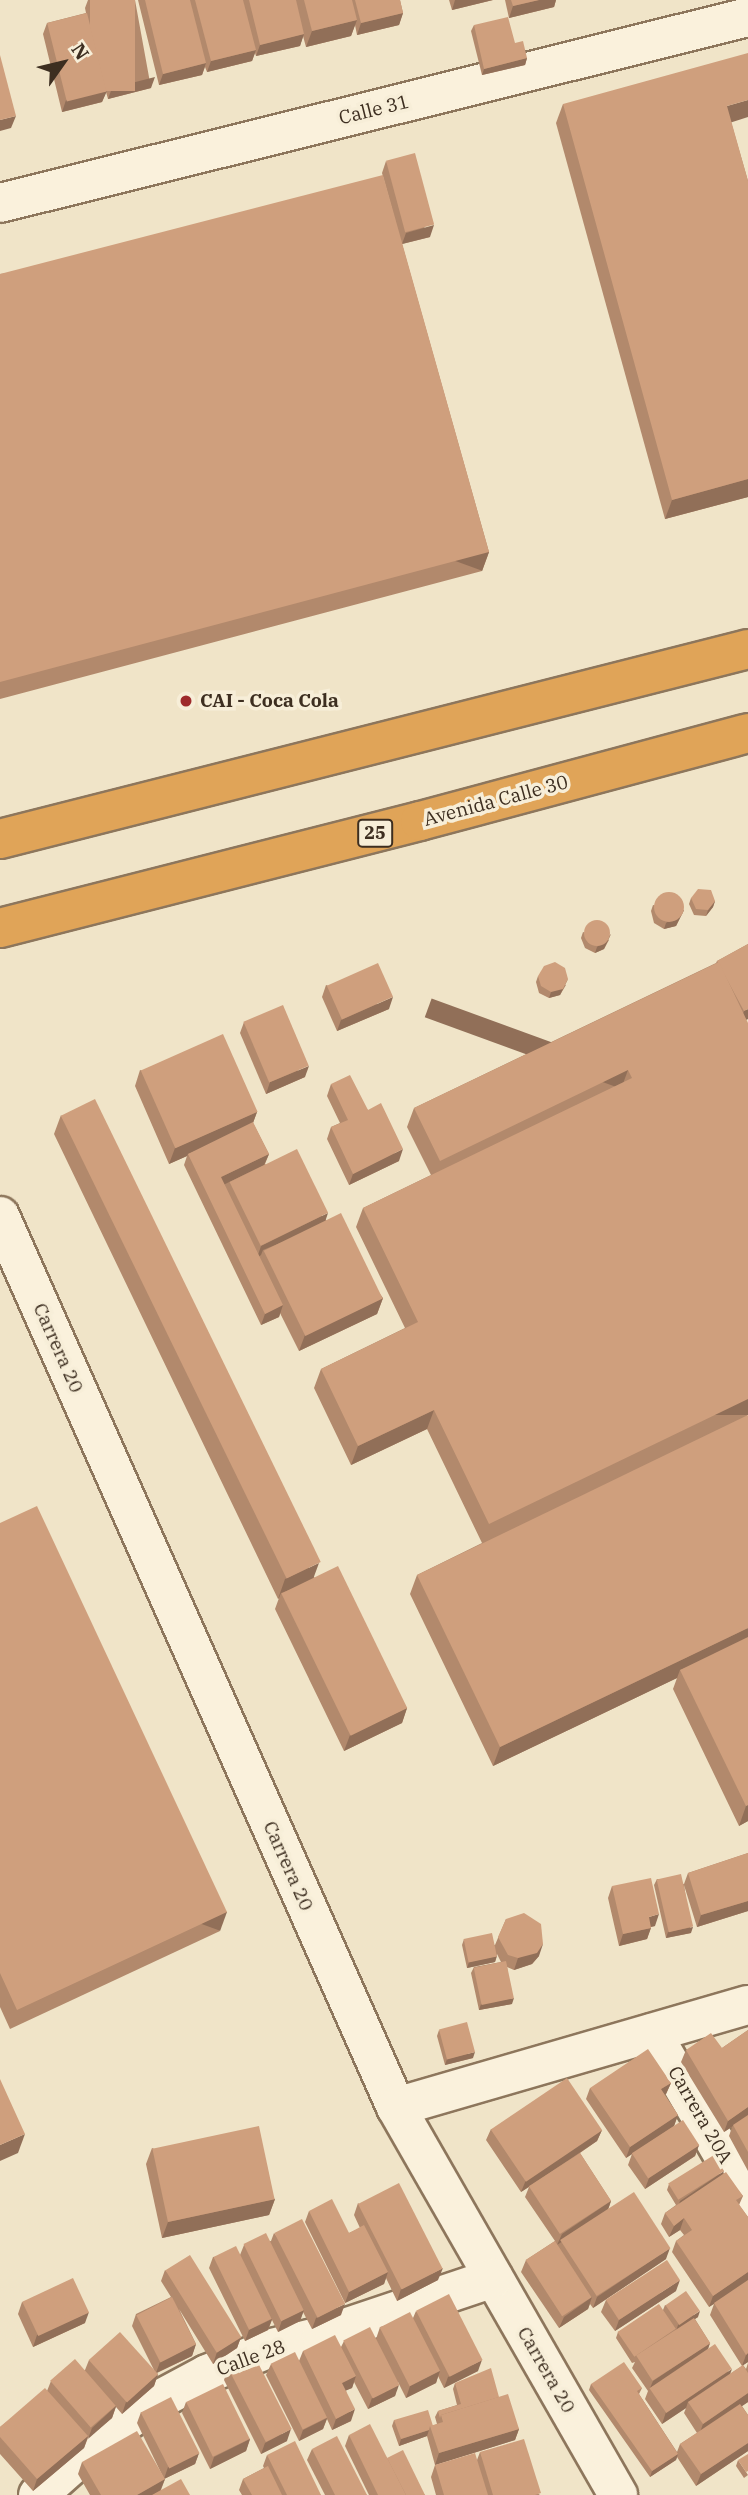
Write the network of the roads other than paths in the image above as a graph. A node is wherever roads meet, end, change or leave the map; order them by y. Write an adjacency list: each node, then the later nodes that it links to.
1 (748, 17): 2 (street, Calle 31)
2 (0, 203)
3 (748, 649): 5 (highway)
4 (748, 733): 6 (highway, Avenida Calle 30 / 25)
5 (0, 839)
6 (0, 928)
7 (0, 1216): 10 (street, Carrera 20)
8 (748, 2005): 9 (street)
9 (652, 2033): 10 (street); 11 (street, Carrera 20A)
10 (396, 2107): 12 (street, Carrera 20)
11 (748, 2198)
12 (493, 2278): 13 (street, Calle 28); 14 (street, Carrera 20)
13 (38, 2495)
14 (618, 2495)

